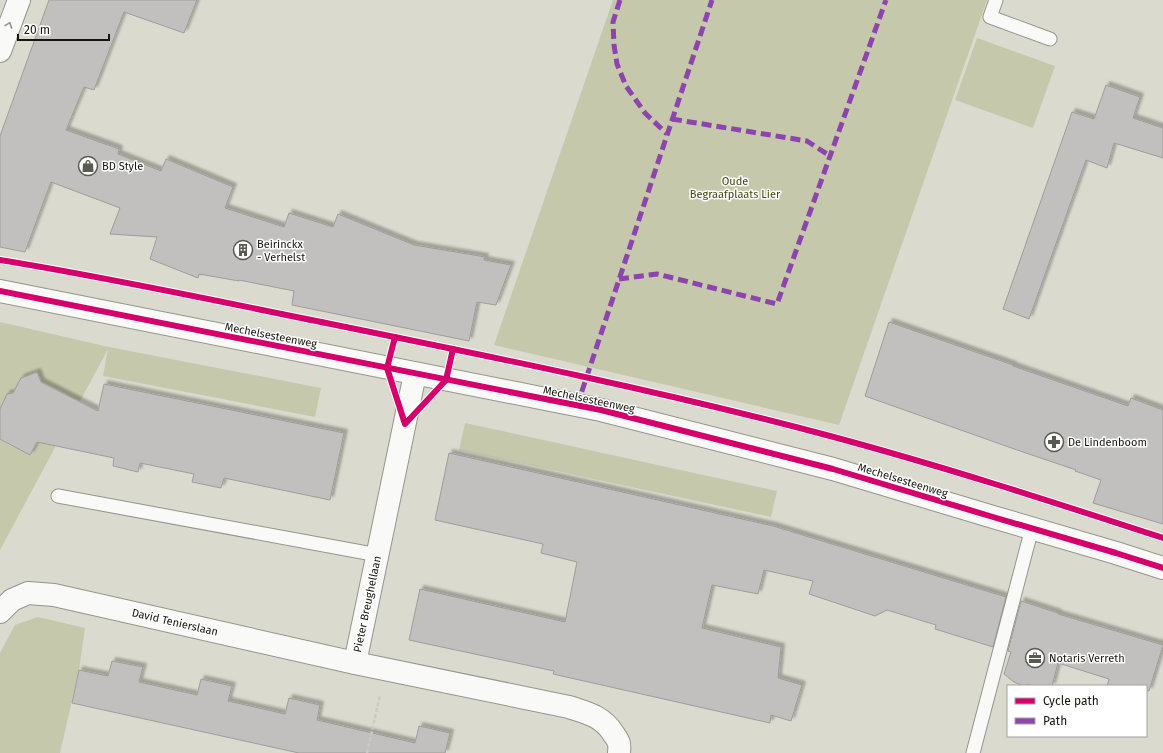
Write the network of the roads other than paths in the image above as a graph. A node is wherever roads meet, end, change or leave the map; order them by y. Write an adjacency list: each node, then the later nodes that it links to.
1 (19, 0): 4 (street, one-way to 1)
2 (996, 0): 3 (lane)
3 (1050, 39)
4 (0, 51)
5 (0, 291): 6 (street, Mechelsesteenweg)
6 (415, 374): 8 (street, Mechelsesteenweg); 9 (street, Pieter Breughellaan)
7 (58, 496): 9 (lane)
8 (1032, 528): 10 (street, Mechelsesteenweg); 14 (lane)
9 (378, 555): 12 (street, Pieter Breughellaan)
10 (1163, 568)
11 (0, 612): 12 (street, David Tenierslaan)
12 (355, 663): 13 (street, Pieter Breughellaan)
13 (619, 753)
14 (973, 753)

